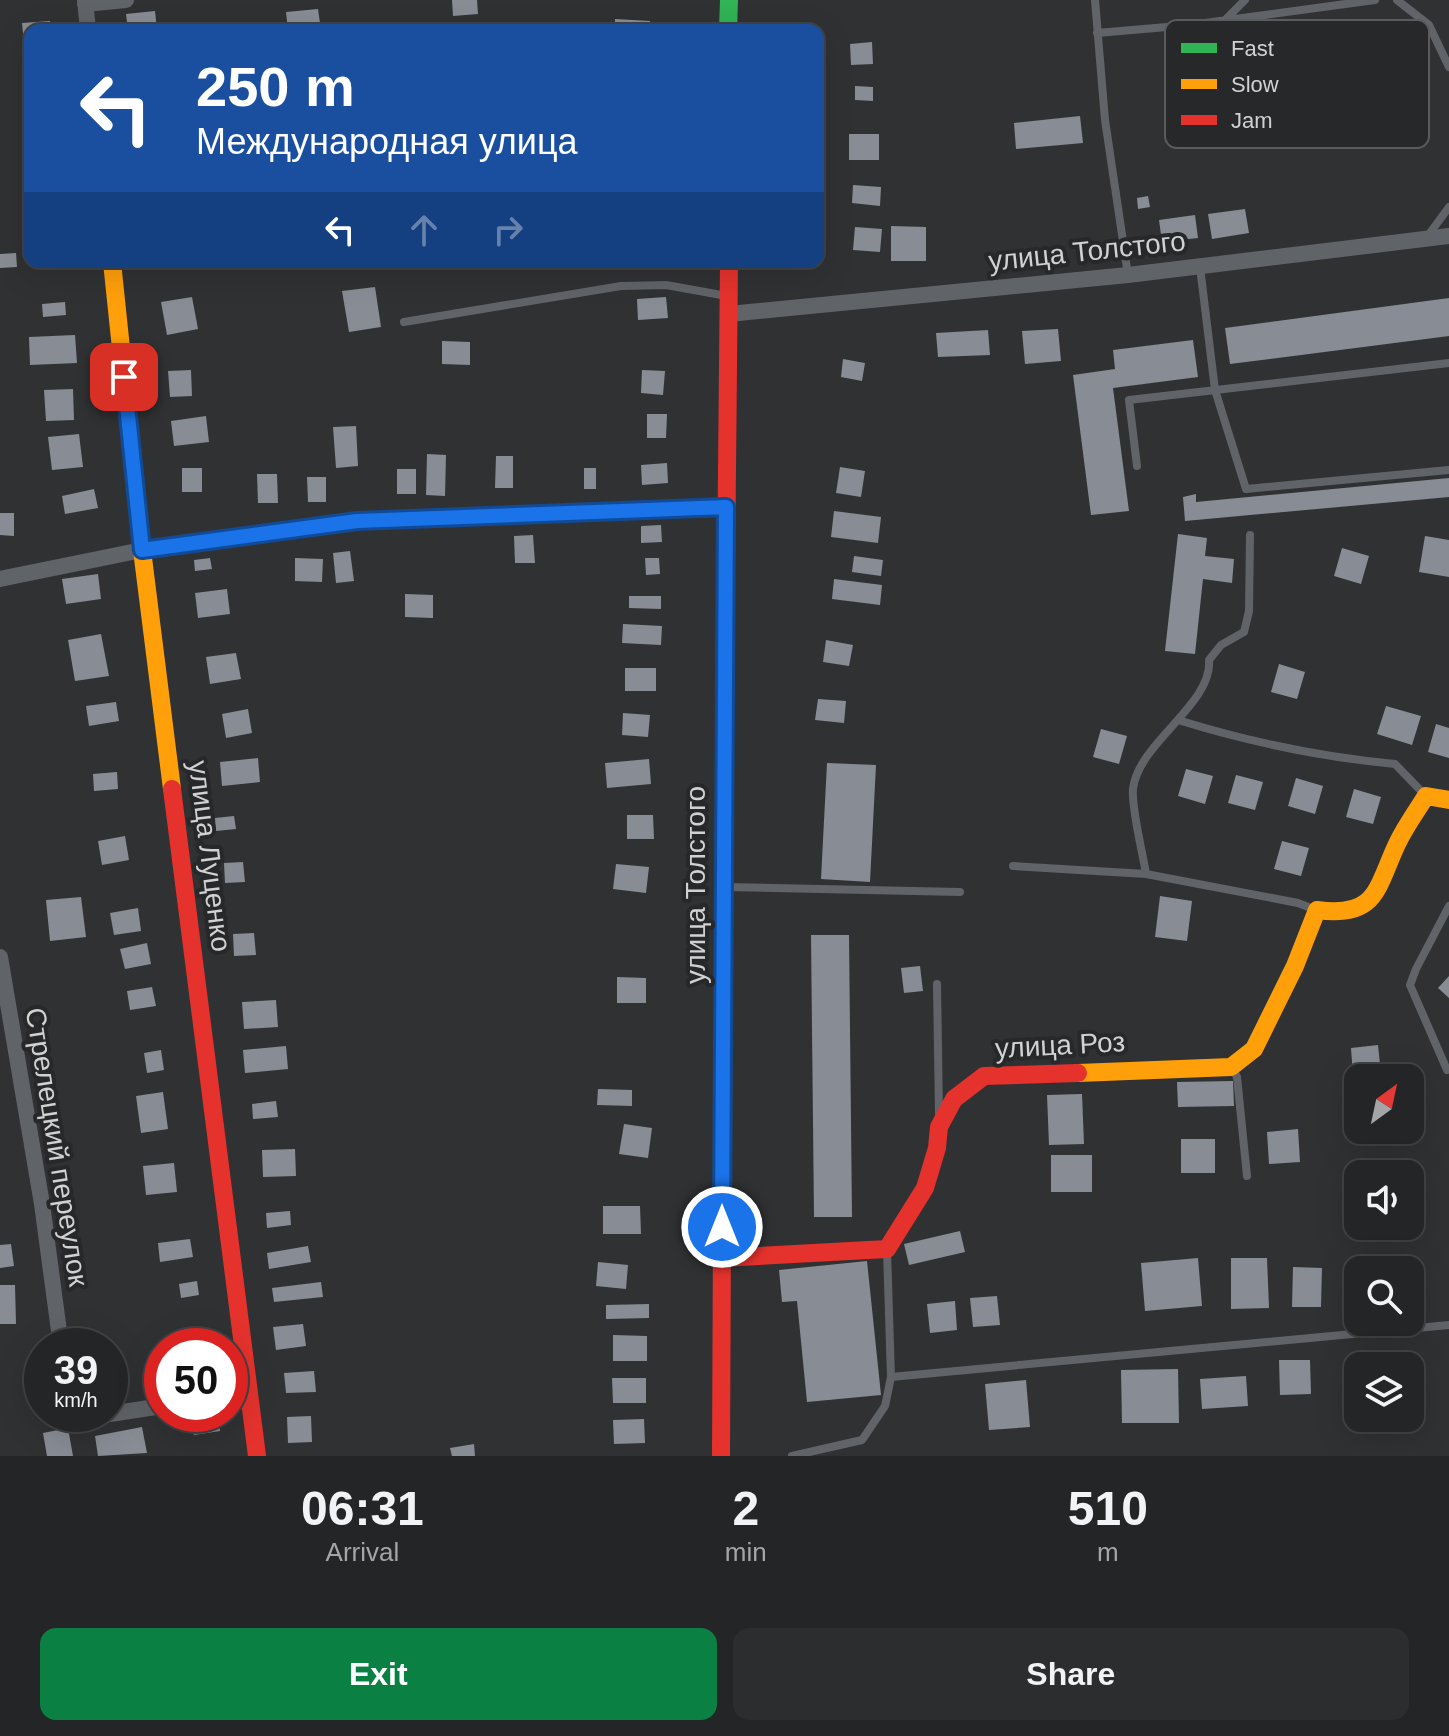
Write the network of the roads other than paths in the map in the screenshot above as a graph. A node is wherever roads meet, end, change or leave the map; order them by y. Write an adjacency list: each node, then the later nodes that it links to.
1 (126, 0): 7 (street)
2 (729, 0): 11 (street)
3 (1095, 0): 14 (lane)
4 (1245, 0): 8 (lane)
5 (1375, 0): 8 (lane)
6 (1397, 0): 9 (lane)
7 (85, 2): 10 (street)
8 (1226, 20)
9 (1423, 20)
10 (87, 24)
11 (728, 24)
12 (1429, 25): 15 (lane)
13 (1165, 26): 14 (lane)
14 (1097, 33): 22 (lane)
15 (1449, 67)
16 (1449, 207): 18 (lane)
17 (1449, 236): 18 (street, улица Толстого)
18 (1424, 241): 19 (street, улица Толстого)
19 (1200, 267): 22 (street, улица Толстого); 26 (lane)
20 (113, 268): 31 (street, улица Луценко)
21 (729, 268): 23 (street, улица Толстого)
22 (1128, 275): 23 (street, улица Толстого)
23 (729, 305): 24 (lane); 29 (street, улица Толстого)
24 (404, 322)
25 (1449, 363): 26 (lane)
26 (1215, 390): 27 (lane); 28 (lane)
27 (1137, 466)
28 (1449, 470)
29 (726, 507): 31 (street); 38 (street, улица Толстого)
30 (1250, 535): 33 (lane)
31 (142, 550): 32 (street); 53 (street, улица Луценко)
32 (0, 579)
33 (1178, 720): 34 (lane); 37 (lane)
34 (1426, 796): 35 (street); 41 (street)
35 (1449, 800)
36 (1013, 866): 37 (lane)
37 (1146, 874): 41 (lane)
38 (723, 887): 39 (lane); 49 (street, улица Толстого)
39 (960, 892)
40 (1449, 906): 45 (lane)
41 (1317, 910): 44 (street)
42 (0, 957): 51 (street, Стрелецкий переулок)
43 (937, 984): 46 (lane)
44 (1231, 1067): 46 (street, улица Роз); 47 (lane)
45 (1447, 1070)
46 (939, 1127): 48 (street, улица Роз)
47 (1247, 1176)
48 (887, 1249): 49 (street); 52 (lane)
49 (722, 1258): 55 (street, улица Толстого)
50 (1449, 1325): 52 (lane)
51 (59, 1328)
52 (891, 1377): 56 (lane)
53 (250, 1393): 54 (street, улица Луценко)
54 (257, 1456)
55 (721, 1456)
56 (792, 1456)

